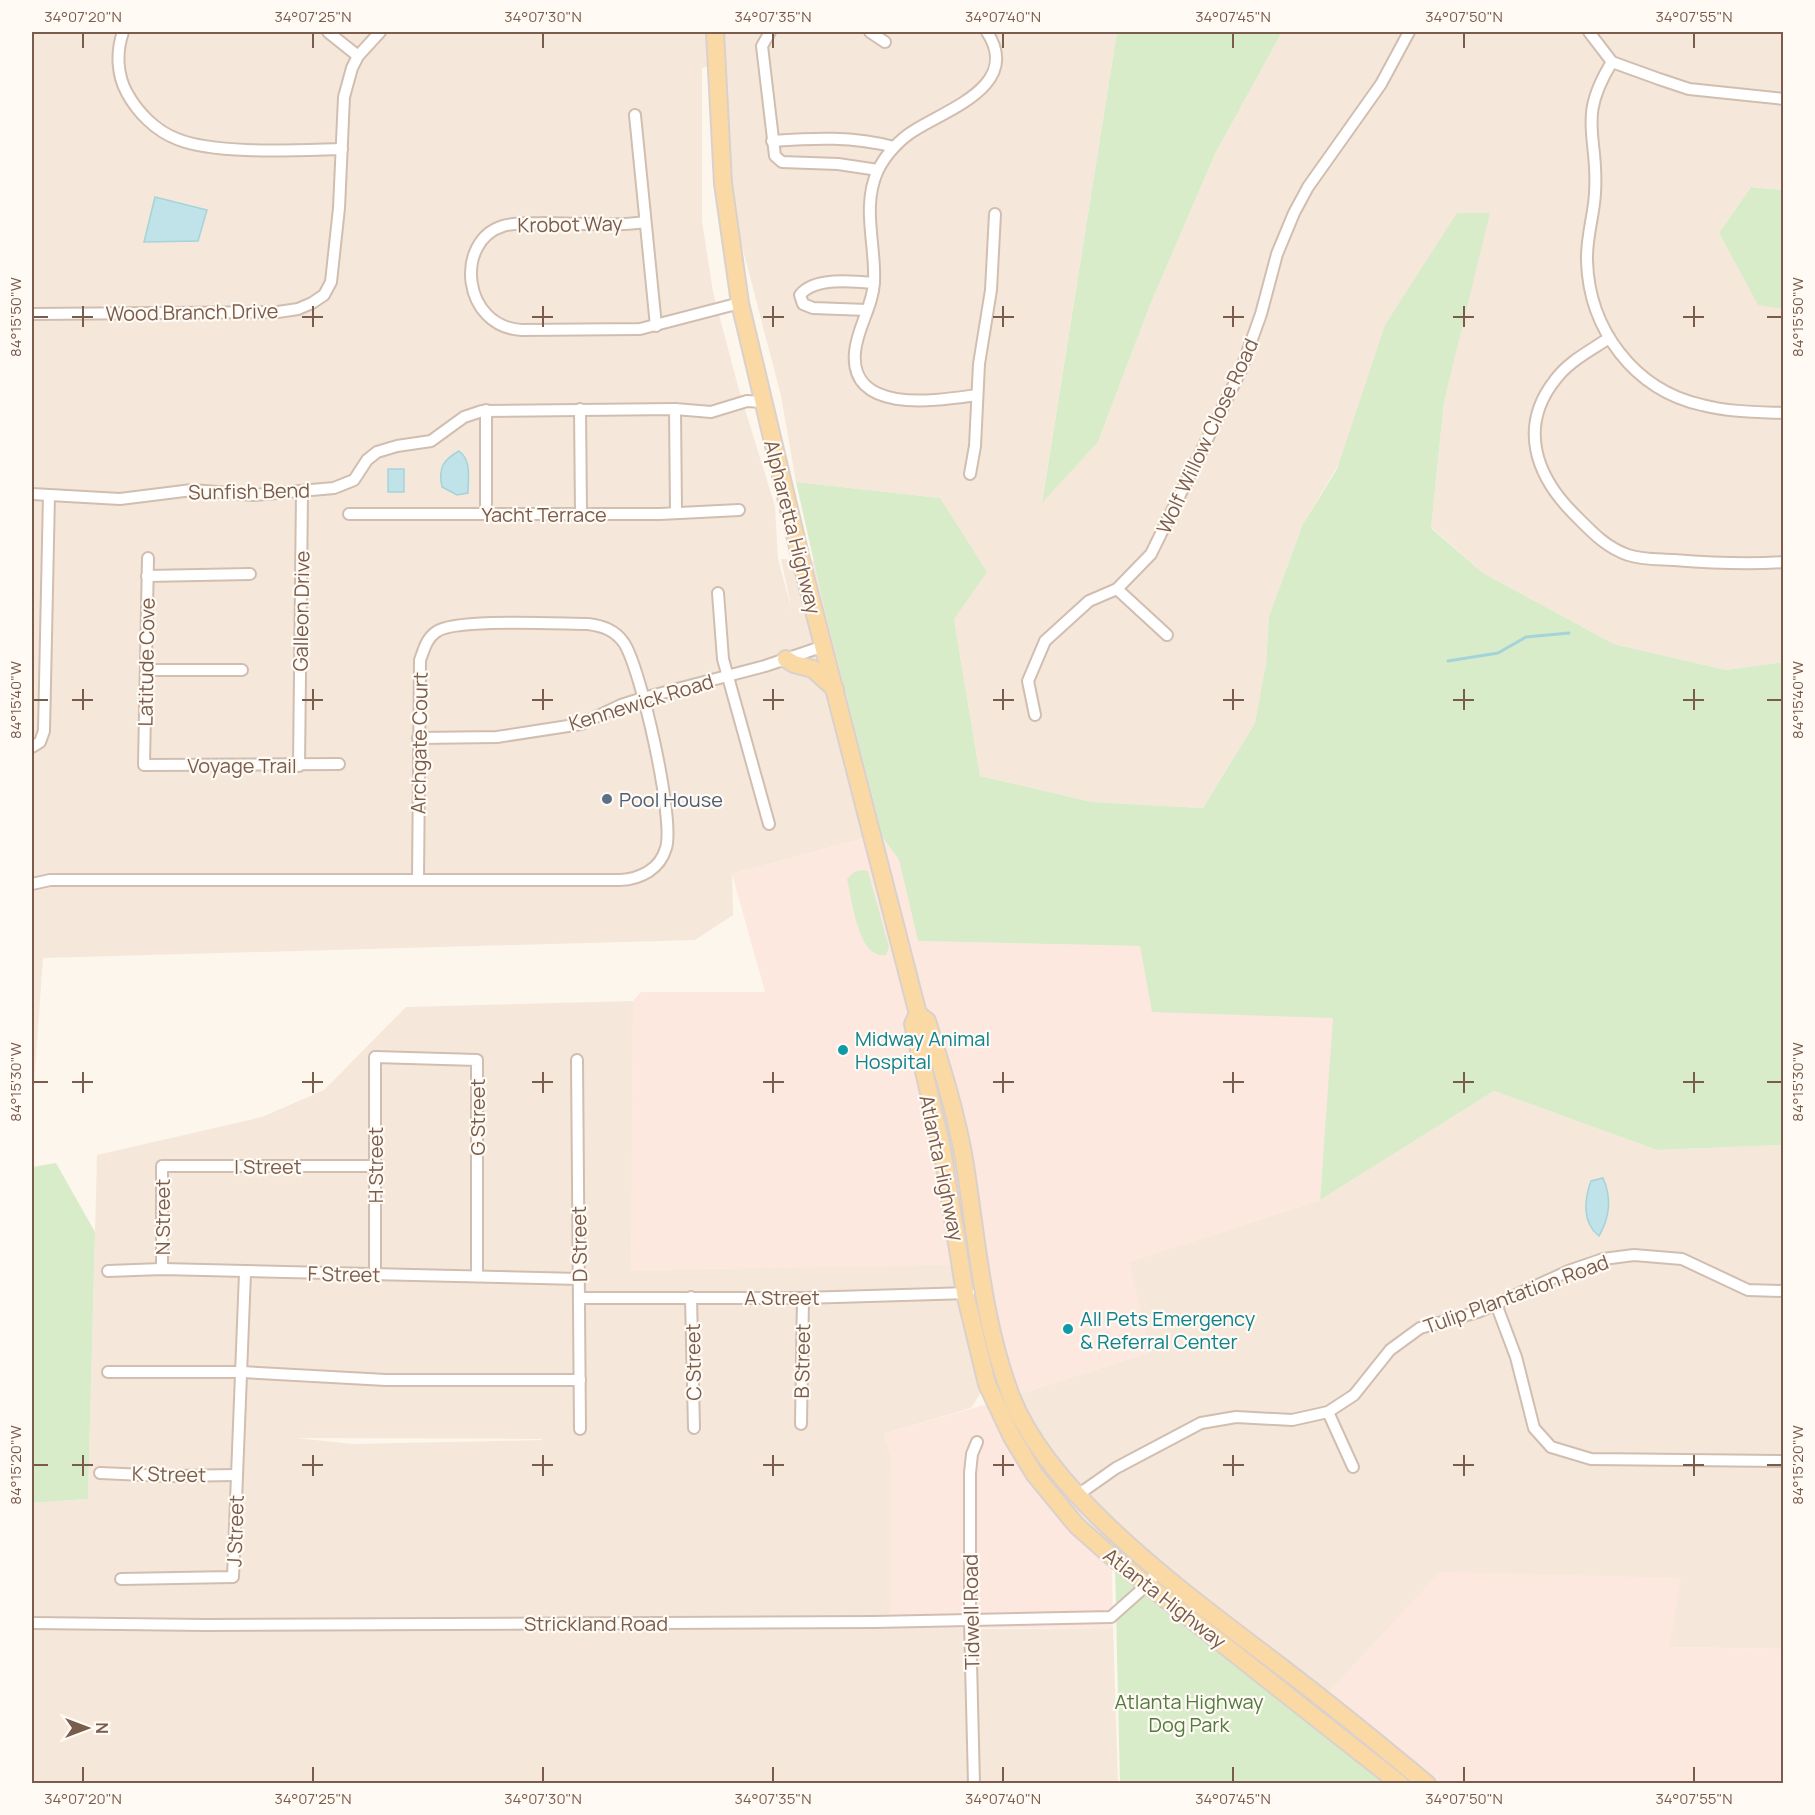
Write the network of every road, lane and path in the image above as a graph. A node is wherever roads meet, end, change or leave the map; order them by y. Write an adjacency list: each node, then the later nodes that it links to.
1 (123, 32): 17 (street)
2 (328, 32): 11 (street)
3 (380, 32): 11 (street, Wood Branch Drive)
4 (715, 32): 22 (main road, Alpharetta Highway)
5 (770, 32): 15 (street)
6 (870, 32): 10 (street)
7 (987, 32): 16 (street)
8 (1409, 32): 46 (street, Wolf Willow Close Road)
9 (1589, 32): 12 (street)
10 (885, 42)
11 (358, 56): 17 (street, Wood Branch Drive)
12 (1612, 62): 13 (street); 26 (street)
13 (1784, 99)
14 (635, 115): 20 (street)
15 (772, 141): 16 (street); 18 (street)
16 (894, 147): 18 (street)
17 (342, 149): 24 (street, Wood Branch Drive)
18 (878, 170): 21 (street)
19 (995, 214): 27 (street)
20 (645, 222): 25 (street); 25 (street, Krobot Way)
21 (874, 283): 23 (street); 23 (street)
22 (740, 303): 25 (street, Krobot Way); 28 (main road, Alpharetta Highway)
23 (867, 310): 27 (street)
24 (32, 314)
25 (656, 326)
26 (1609, 338): 32 (street); 43 (street)
27 (977, 395): 33 (street)
28 (762, 402): 30 (street, Sunfish Bend); 49 (main road, Alpharetta Highway)
29 (580, 409): 30 (street, Sunfish Bend); 31 (street, Sunfish Bend); 39 (street)
30 (675, 409): 38 (street)
31 (486, 410): 34 (street, Sunfish Bend); 41 (street)
32 (1784, 413)
33 (970, 474)
34 (302, 492): 36 (street, Sunfish Bend); 61 (street, Galleon Drive)
35 (32, 494): 36 (street, Sunfish Bend)
36 (49, 495): 58 (street)
37 (739, 510): 38 (street, Yacht Terrace)
38 (676, 512): 39 (street, Yacht Terrace)
39 (581, 513): 41 (street, Yacht Terrace)
40 (349, 514): 41 (street, Yacht Terrace)
41 (486, 514)
42 (148, 558): 45 (street, Latitude Cove)
43 (1784, 562)
44 (250, 574): 45 (street)
45 (147, 576): 51 (street, Latitude Cove)
46 (1117, 589): 48 (street); 56 (street, Wolf Willow Close Road)
47 (718, 593): 53 (street)
48 (1167, 635)
49 (824, 646): 50 (street, Kennewick Road); 54 (main road, Alpharetta Highway)
50 (786, 659): 53 (street, Kennewick Road); 54 (main road)
51 (147, 669): 52 (street); 60 (street, Latitude Cove)
52 (242, 670)
53 (727, 676): 55 (street, Kennewick Road); 62 (street)
54 (836, 690): 65 (main road, Alpharetta Highway)
55 (643, 698): 57 (street, Kennewick Road); 57 (street, Archgate Court); 63 (street, Archgate Court)
56 (1035, 715)
57 (418, 738): 63 (street, Archgate Court)
58 (32, 747)
59 (339, 764): 61 (street, Voyage Trail)
60 (144, 765): 61 (street, Voyage Trail)
61 (299, 766)
62 (769, 824)
63 (418, 880): 64 (street, Archgate Court)
64 (32, 884)
65 (918, 1014): 77 (main road, Atlanta Highway); 78 (main road, Atlanta Highway)
66 (375, 1057): 69 (street, H Street); 74 (street, G Street)
67 (577, 1059): 75 (street, D Street)
68 (162, 1166): 69 (street, I Street); 70 (street, N Street)
69 (374, 1166): 73 (street, H Street)
70 (162, 1269): 71 (street, F Street); 72 (street, F Street)
71 (108, 1271)
72 (245, 1273): 73 (street, F Street); 84 (street)
73 (375, 1274): 74 (street, F Street)
74 (477, 1276): 75 (street, F Street)
75 (580, 1279): 80 (street, D Street)
76 (1784, 1291): 82 (street, Tulip Plantation Road)
77 (965, 1293): 78 (street, A Street); 81 (street, A Street); 98 (main road, Atlanta Highway)
78 (985, 1293): 95 (main road, Atlanta Highway)
79 (691, 1297): 80 (street, A Street); 81 (street, A Street); 88 (street, C Street)
80 (580, 1298): 85 (street, D Street)
81 (803, 1298): 87 (street, B Street)
82 (1496, 1304): 86 (street, Tulip Plantation Road); 91 (street)
83 (108, 1372): 84 (street)
84 (241, 1372): 85 (street); 94 (street, J Street)
85 (580, 1380): 89 (street, D Street)
86 (1328, 1412): 92 (street); 95 (street, Tulip Plantation Road)
87 (801, 1424)
88 (694, 1428)
89 (580, 1429)
90 (977, 1442): 99 (street, Tidwell Road)
91 (1784, 1461)
92 (1353, 1467)
93 (100, 1473): 94 (street, K Street)
94 (237, 1475): 97 (street, J Street)
95 (1080, 1494): 96 (main road, Atlanta Highway)
96 (1159, 1569): 98 (street, Strickland Road); 103 (main road, Atlanta Highway)
97 (120, 1580)
98 (1148, 1584): 99 (street, Strickland Road); 102 (main road, Atlanta Highway)
99 (970, 1621): 100 (street, Strickland Road); 101 (street, Tidwell Road)
100 (32, 1623)
101 (974, 1784)
102 (1400, 1784)
103 (1427, 1784)

